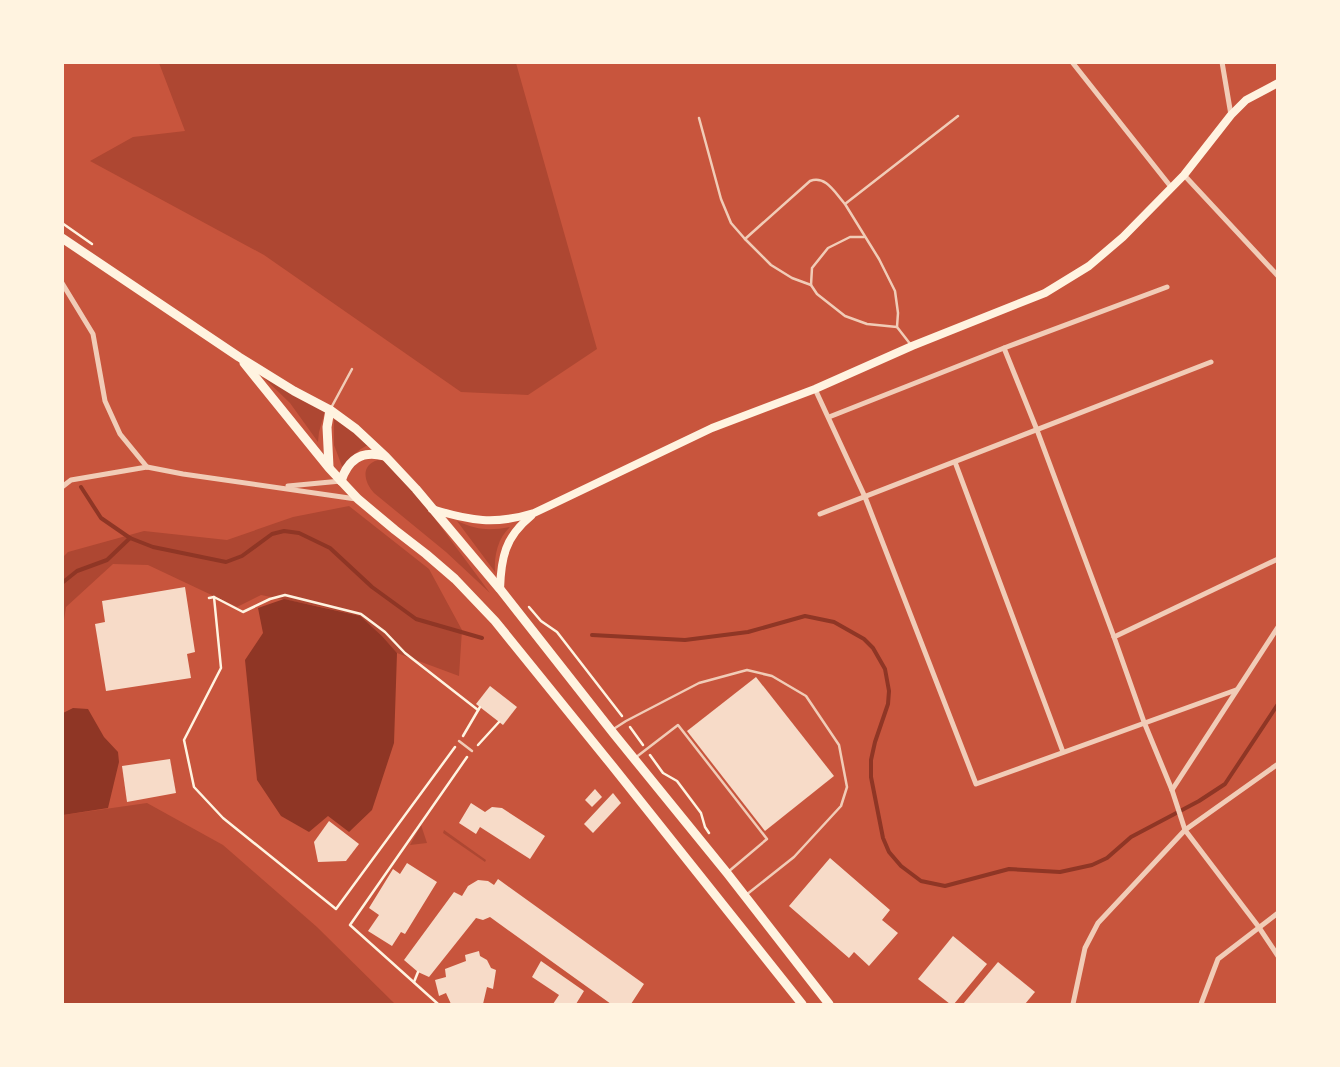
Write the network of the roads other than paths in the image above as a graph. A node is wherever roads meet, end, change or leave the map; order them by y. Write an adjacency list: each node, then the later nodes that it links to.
1 (1072, 62): 8 (street)
2 (1222, 62): 4 (street)
3 (1278, 83): 4 (main road)
4 (1231, 115): 7 (main road)
5 (958, 116): 9 (lane)
6 (699, 118): 12 (lane)
7 (1184, 175): 8 (main road); 13 (street)
8 (1171, 187): 18 (main road)
9 (845, 204): 10 (lane); 12 (lane)
10 (864, 237): 15 (lane); 17 (lane)
11 (62, 238): 20 (main road)
12 (745, 239): 15 (lane)
13 (1278, 276)
14 (62, 283): 29 (street)
15 (811, 285): 17 (lane)
16 (1168, 287): 19 (street)
17 (897, 327): 18 (lane)
18 (912, 346): 23 (main road)
19 (1004, 348): 25 (street); 26 (street)
20 (239, 357): 24 (main road); 30 (main road)
21 (1212, 362): 26 (street)
22 (352, 369): 24 (lane)
23 (815, 389): 25 (street); 37 (main road)
24 (330, 410): 27 (main road); 30 (main road)
25 (829, 417): 34 (street)
26 (1037, 430): 28 (street); 42 (street)
27 (386, 457): 31 (main road); 36 (main road)
28 (955, 462): 34 (street); 48 (street)
29 (147, 467): 32 (street); 33 (street)
30 (330, 468): 31 (main road)
31 (341, 481): 33 (street); 35 (main road)
32 (62, 487)
33 (280, 487): 35 (street)
34 (865, 497): 38 (street); 48 (street)
35 (358, 499): 58 (main road)
36 (432, 509): 37 (main road); 40 (main road)
37 (534, 513): 40 (main road)
38 (820, 514)
39 (1278, 559): 42 (street)
40 (500, 589): 45 (main road)
41 (1278, 627): 43 (street)
42 (1114, 636): 44 (street)
43 (1236, 690): 44 (street); 51 (street)
44 (1144, 722): 48 (street); 51 (street)
45 (611, 731): 49 (main road); 54 (lane)
46 (459, 741): 47 (lane)
47 (472, 751)
48 (1063, 752)
49 (634, 759): 53 (main road); 53 (lane)
50 (1278, 764): 52 (street)
51 (1172, 790): 52 (street)
52 (1185, 830): 56 (street); 60 (street)
53 (727, 873): 54 (main road)
54 (745, 896): 59 (main road)
55 (1278, 912): 56 (street)
56 (1258, 926): 57 (street); 61 (street)
57 (1278, 956)
58 (802, 1004)
59 (829, 1004)
60 (1073, 1004)
61 (1202, 1004)

